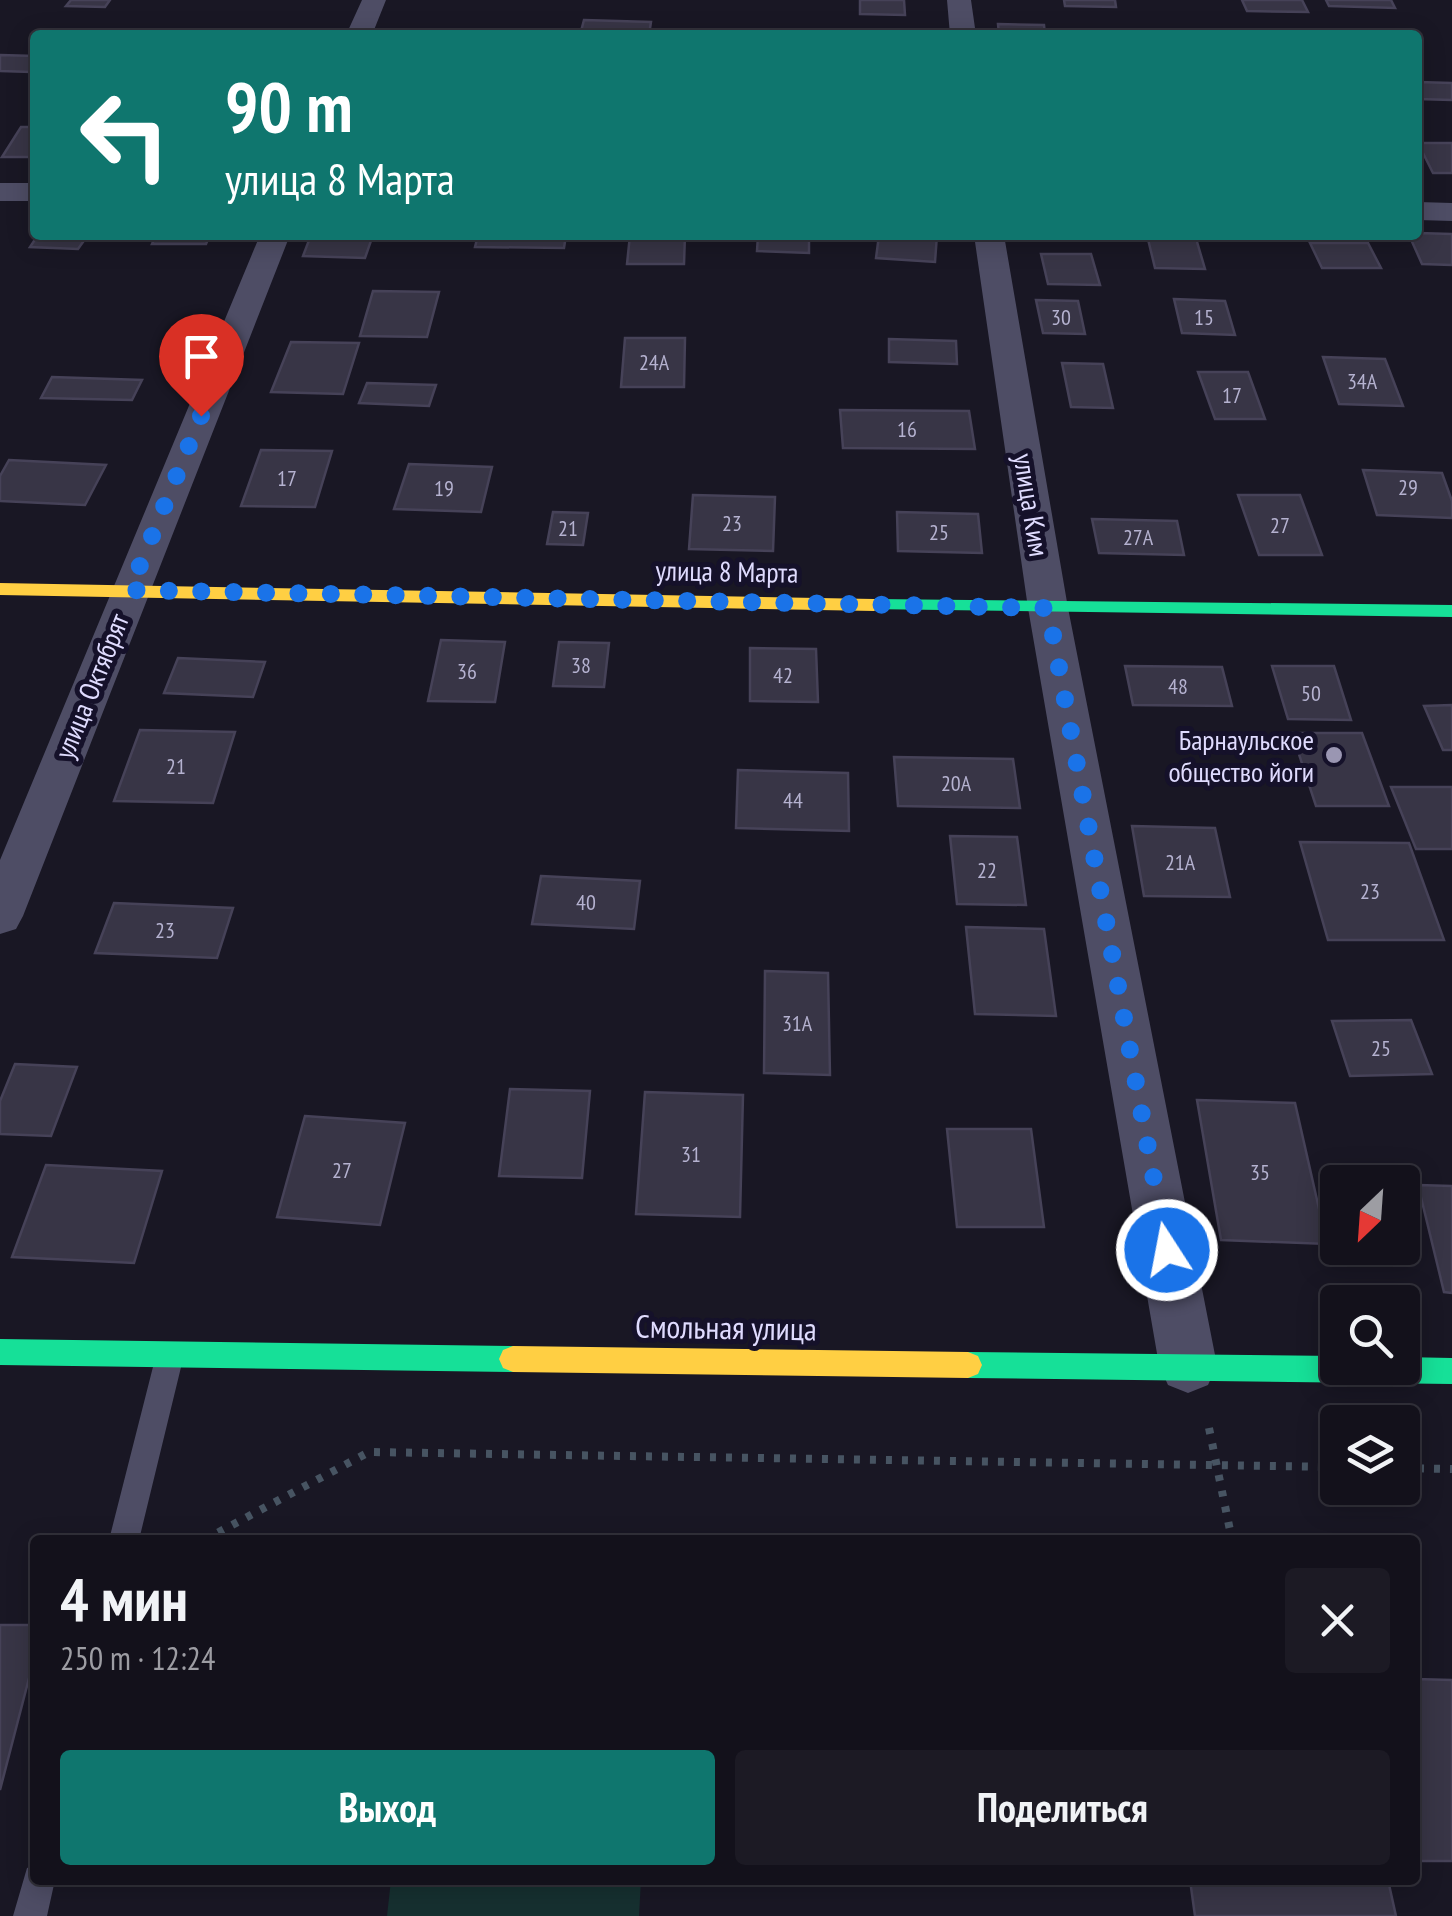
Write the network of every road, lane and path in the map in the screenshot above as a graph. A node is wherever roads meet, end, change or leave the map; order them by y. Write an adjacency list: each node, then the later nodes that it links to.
1 (374, 0): 3 (street)
2 (959, 0): 4 (street)
3 (361, 30)
4 (963, 30)
5 (0, 192): 6 (street)
6 (30, 192)
7 (1422, 212): 8 (street)
8 (1452, 212)
9 (273, 240): 12 (street, улица Октябрят)
10 (990, 240): 13 (street, улица Ким)
11 (0, 589): 12 (main road, улица 8 Марта)
12 (130, 590): 13 (main road, улица 8 Марта); 15 (street, улица Октябрят)
13 (1048, 608): 14 (main road, улица 8 Марта); 18 (street, улица Ким)
14 (1452, 611)
15 (0, 916)
16 (0, 1352): 17 (main road, Смольная улица)
17 (170, 1354): 18 (main road, Смольная улица); 25 (lane)
18 (1188, 1365): 19 (main road, Смольная улица)
19 (1452, 1370)
20 (1206, 1415): 21 (path)
21 (1217, 1465): 22 (path); 26 (path); 27 (path)
22 (1320, 1467)
23 (1420, 1468): 24 (path)
24 (1452, 1469)
25 (125, 1535)
26 (213, 1535)
27 (1231, 1535)
28 (38, 1885): 29 (lane)
29 (30, 1916)

